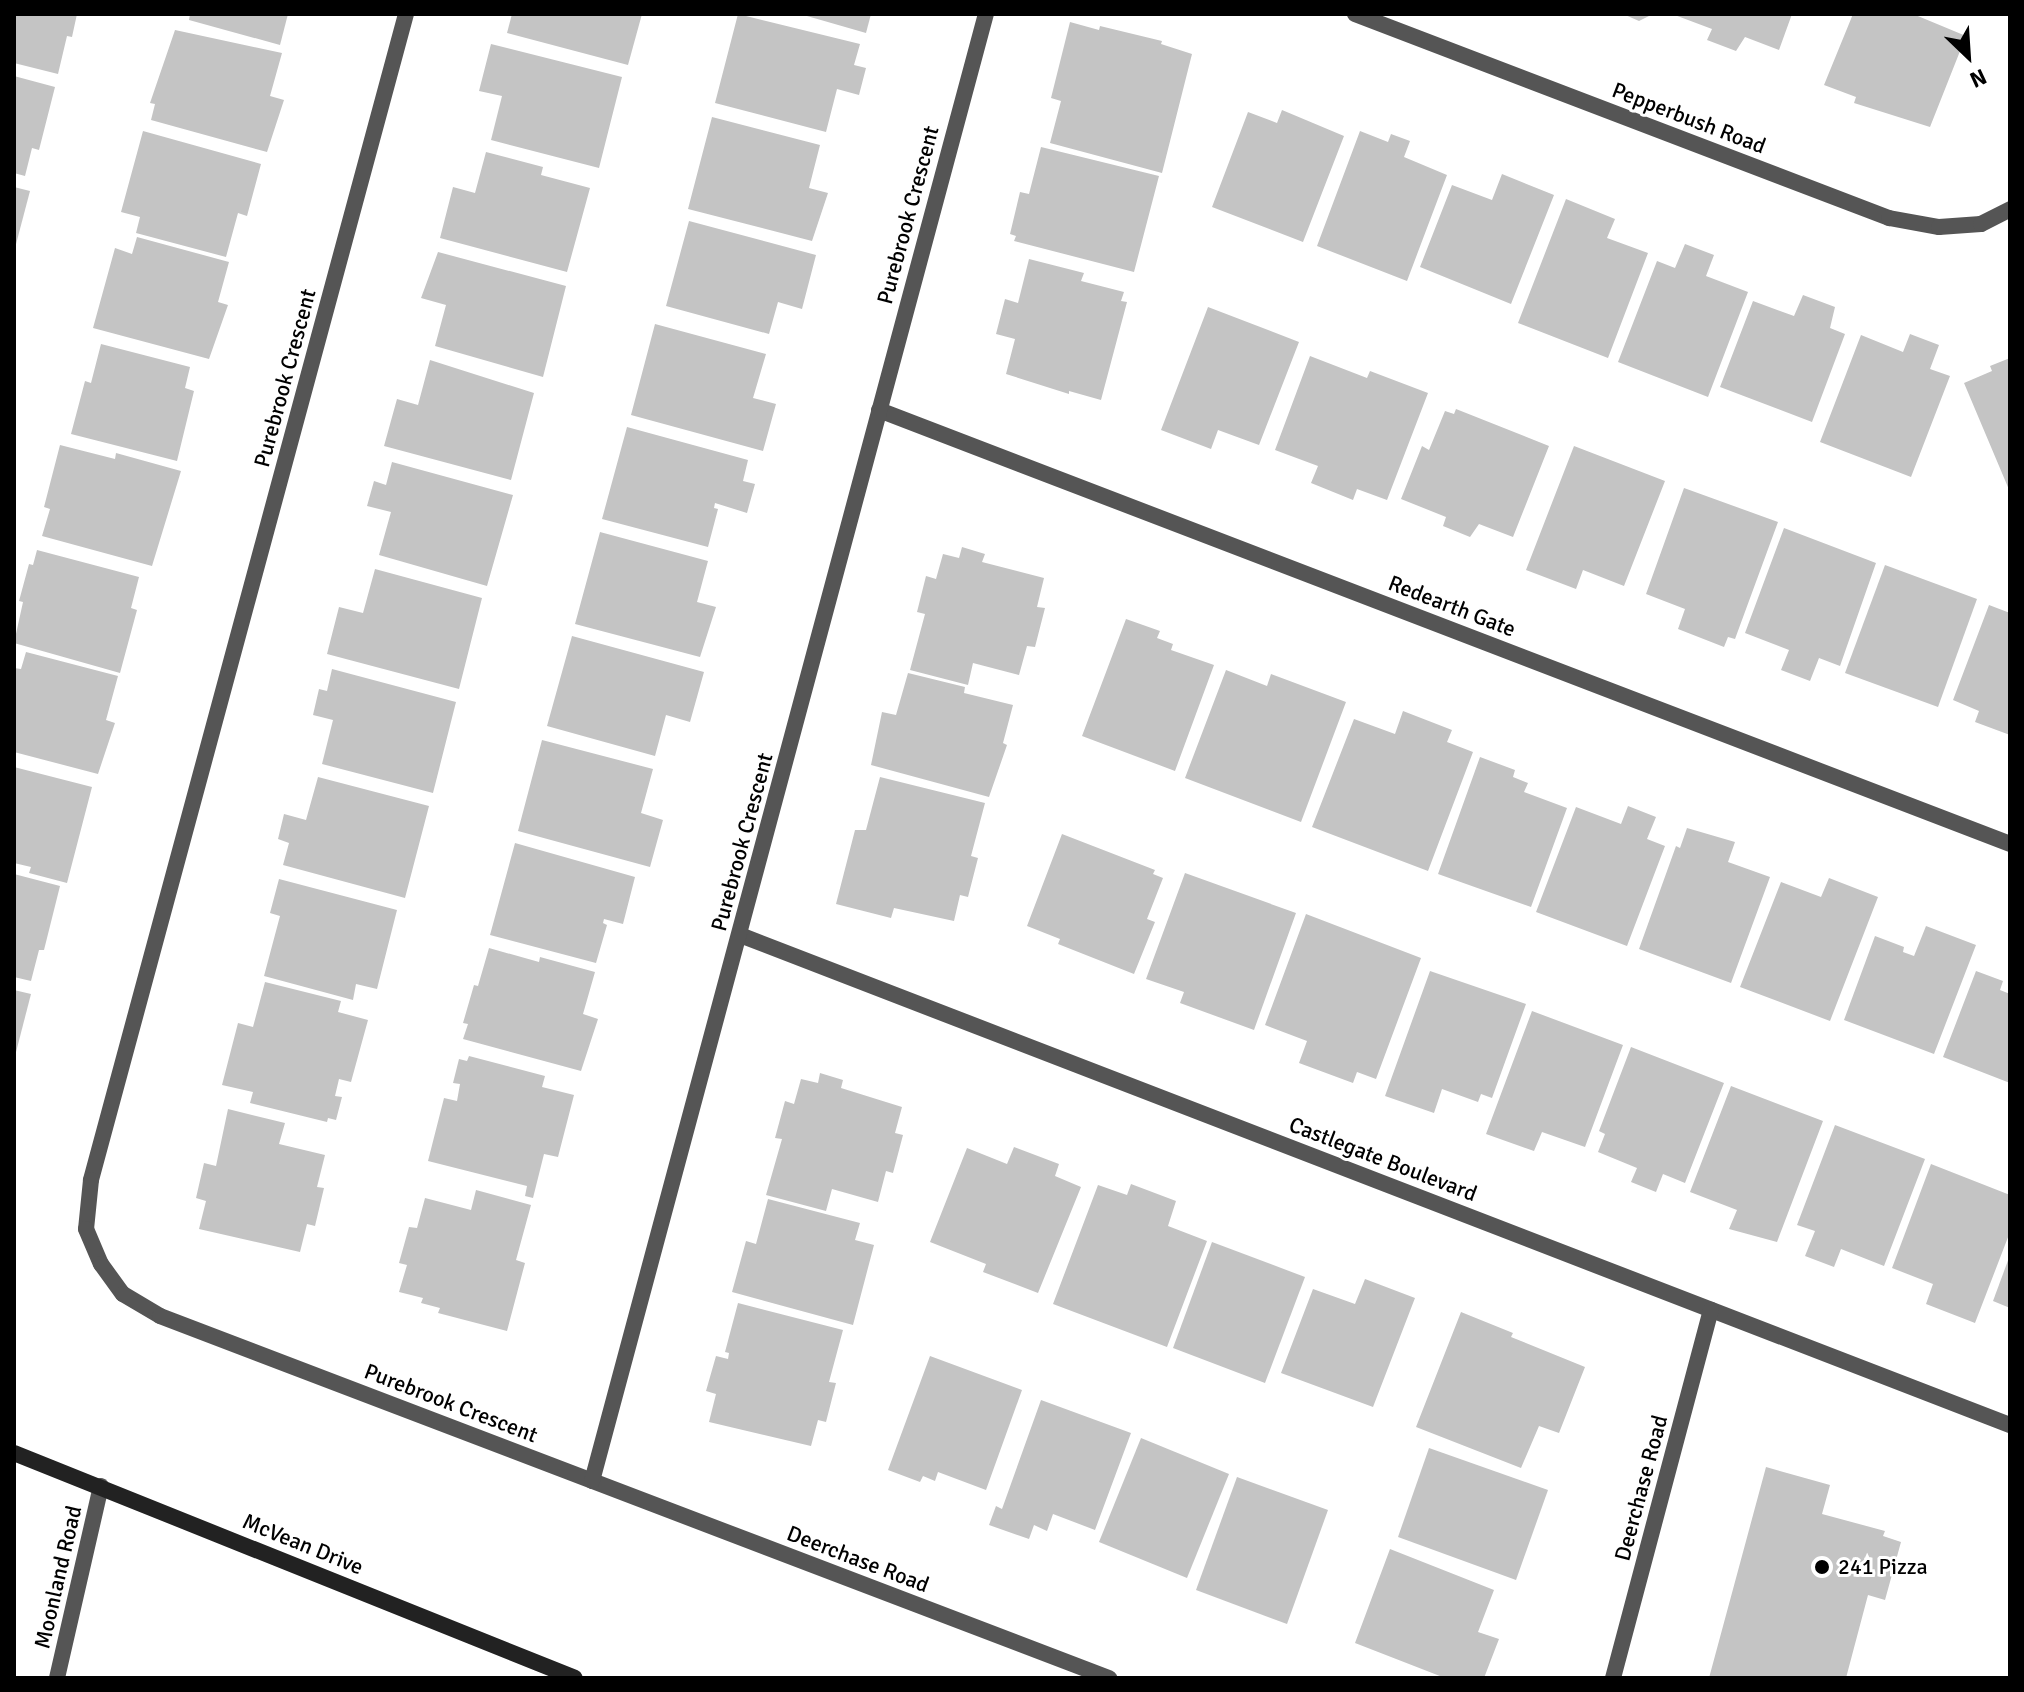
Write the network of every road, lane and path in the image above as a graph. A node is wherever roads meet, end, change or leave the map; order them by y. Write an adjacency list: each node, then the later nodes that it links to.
1 (406, 14): 11 (street, Purebrook Crescent)
2 (986, 14): 5 (street, Purebrook Crescent)
3 (1355, 14): 4 (street, Pepperbush Road)
4 (2010, 209)
5 (879, 410): 6 (street, Redearth Gate); 7 (street, Purebrook Crescent)
6 (2010, 844)
7 (740, 935): 8 (street, Castlegate Boulevard); 11 (street, Purebrook Crescent)
8 (1711, 1310): 9 (street, Castlegate Boulevard); 16 (street, Deerchase Road)
9 (2010, 1425)
10 (14, 1453): 12 (main road, McVean Drive)
11 (592, 1481): 15 (street, Deerchase Road)
12 (101, 1486): 13 (street, Moonland Road); 14 (main road, McVean Drive)
13 (57, 1678)
14 (575, 1678)
15 (1109, 1678)
16 (1613, 1678)

